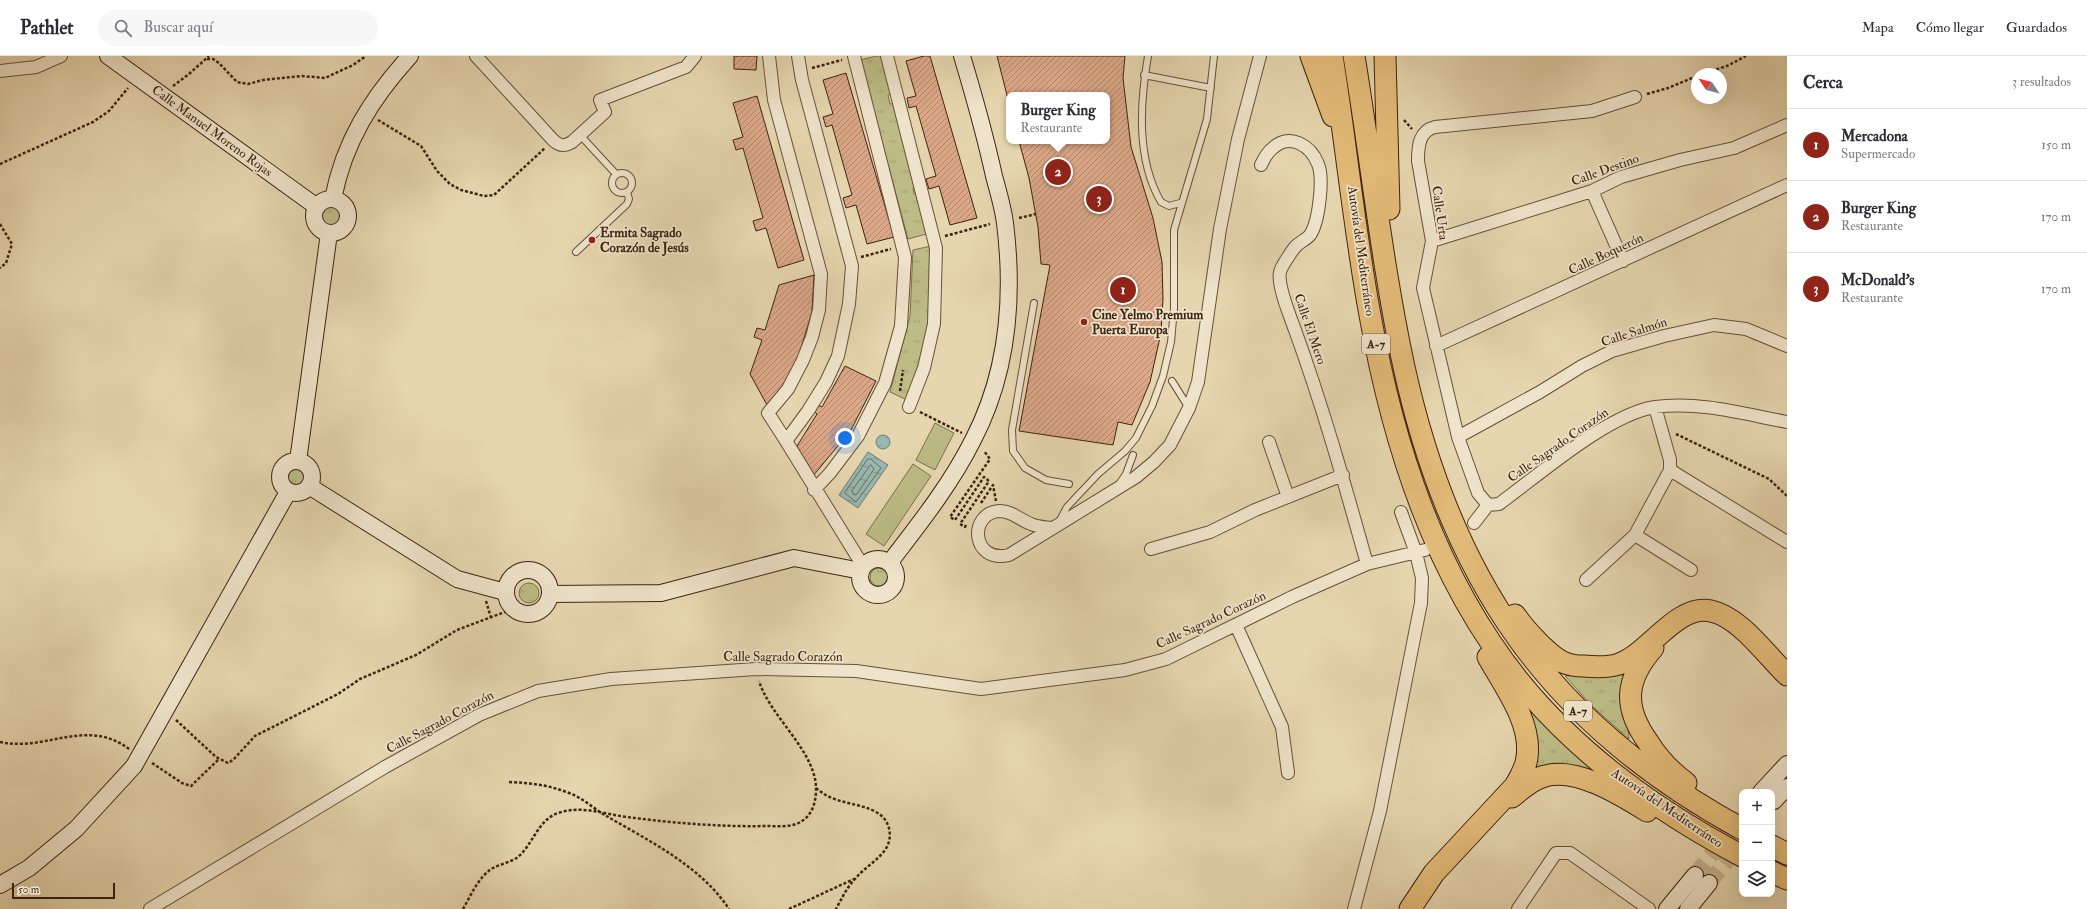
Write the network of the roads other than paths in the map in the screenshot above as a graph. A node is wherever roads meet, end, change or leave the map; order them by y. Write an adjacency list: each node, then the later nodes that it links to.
1 (61, 56): 18 (street)
2 (108, 56): 32 (street, Calle Manuel Moreno Rojas)
3 (410, 56): 30 (street)
4 (476, 56): 23 (street)
5 (695, 56): 23 (street)
6 (769, 56): 47 (street)
7 (798, 56): 47 (street)
8 (854, 56): 56 (street)
9 (887, 56): 42 (street)
10 (962, 56): 68 (street)
11 (1148, 56): 19 (lane)
12 (1214, 56): 20 (lane)
13 (1260, 56): 44 (street)
14 (1311, 56): 24 (highway)
15 (1332, 56): 24 (highway, Autovía del Mediterráneo / A-7)
16 (1354, 56): 35 (highway, Autovía del Mediterráneo / A-7)
17 (1385, 56): 35 (highway)
18 (0, 71)
19 (1144, 75): 20 (lane); 31 (lane)
20 (1211, 88): 31 (lane)
21 (1635, 97): 34 (street, Calle Urta)
22 (1787, 125): 28 (street, Calle Destino)
23 (580, 135): 26 (lane)
24 (1346, 147): 75 (highway, Autovía del Mediterráneo / A-7)
25 (1261, 165): 52 (street, Calle El Mero)
26 (616, 174): 29 (lane); 29 (lane)
27 (1787, 186): 37 (street, Calle Boquerón)
28 (1592, 191): 34 (street, Calle Destino); 37 (street)
29 (627, 192): 36 (lane)
30 (333, 199): 32 (street); 33 (street)
31 (1180, 202): 62 (lane)
32 (317, 207): 33 (street)
33 (329, 233): 50 (street)
34 (1432, 241): 39 (street, Calle Urta)
35 (1383, 247): 65 (highway, Autovía del Mediterráneo / A-7)
36 (576, 252)
37 (1623, 261): 39 (street, Calle Boquerón)
38 (1034, 303): 53 (lane)
39 (1436, 346): 46 (street, Calle Urta)
40 (1787, 346): 46 (street, Calle Salmón)
41 (1172, 382): 44 (lane)
42 (909, 407)
43 (1655, 407): 45 (street, Calle Sagrado Corazón); 51 (street); 59 (street, Calle Sagrado Corazón)
44 (1189, 408): 55 (street)
45 (1787, 422)
46 (1458, 436): 59 (street, Calle Urta)
47 (786, 440): 56 (street)
48 (1269, 442): 58 (street)
49 (1133, 455): 55 (lane)
50 (298, 461): 54 (street); 57 (street)
51 (1670, 470): 63 (street); 64 (street)
52 (1343, 475): 58 (street); 69 (street, Calle El Mero)
53 (1069, 484)
54 (310, 486): 57 (street); 73 (street)
55 (1115, 489): 62 (street)
56 (814, 490): 70 (street)
57 (288, 492): 94 (street)
58 (1288, 497): 66 (street)
59 (1488, 505): 61 (street)
60 (1401, 512): 67 (street)
61 (1474, 523)
62 (1055, 526): 62 (street)
63 (1635, 536): 71 (street); 72 (street)
64 (1787, 542)
65 (1463, 545): 76 (highway); 84 (highway, Autovía del Mediterráneo / A-7)
66 (1151, 549)
67 (1420, 552): 69 (street, Calle Sagrado Corazón); 96 (street)
68 (890, 562): 70 (street); 70 (street)
69 (1367, 564): 77 (street, Calle Sagrado Corazón)
70 (862, 569): 74 (street)
71 (1691, 570)
72 (1586, 580)
73 (505, 592): 74 (street); 74 (street)
74 (550, 594)
75 (1474, 616): 85 (highway); 86 (highway, Autovía del Mediterráneo / A-7)
76 (1676, 622): 78 (highway); 84 (highway)
77 (1236, 625): 80 (street); 95 (street, Calle Sagrado Corazón)
78 (1785, 674)
79 (1787, 764): 82 (street)
80 (1288, 773)
81 (1787, 787): 83 (street)
82 (1764, 789)
83 (1775, 800)
84 (1733, 825)
85 (1475, 829): 86 (highway); 97 (highway)
86 (1713, 841): 88 (highway, Autovía del Mediterráneo / A-7)
87 (1775, 848): 89 (highway)
88 (1739, 854)
89 (1787, 854)
90 (1775, 874): 92 (highway)
91 (1695, 875): 100 (street)
92 (1787, 880)
93 (1709, 883): 101 (street)
94 (0, 885)
95 (150, 909)
96 (1354, 909)
97 (1410, 909)
98 (1518, 909): 99 (street)
99 (1649, 909)
100 (1668, 909)
101 (1688, 909)

